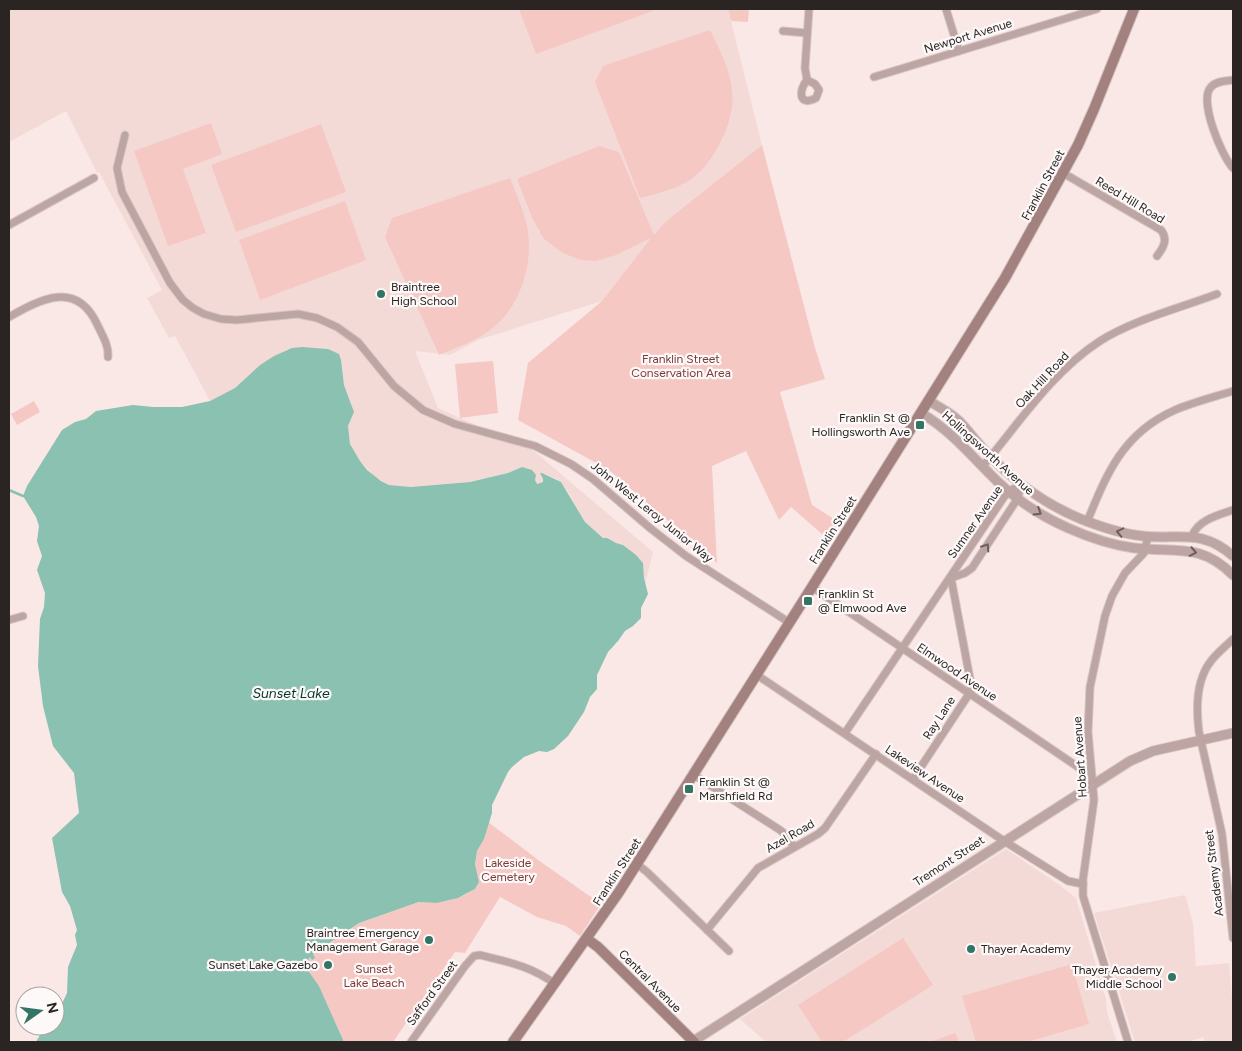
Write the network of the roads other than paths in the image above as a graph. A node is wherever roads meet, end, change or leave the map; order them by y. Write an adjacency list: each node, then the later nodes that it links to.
1 (809, 9): 6 (street)
2 (946, 9): 7 (street)
3 (1097, 9): 7 (street, Newport Avenue)
4 (1134, 9): 13 (main road, Franklin Street)
5 (782, 32): 6 (street)
6 (807, 33): 9 (street)
7 (959, 51): 8 (street, Newport Avenue)
8 (874, 77)
9 (807, 80)
10 (1233, 80): 12 (street)
11 (125, 135): 42 (street, John West Leroy Junior Way)
12 (1233, 168)
13 (1063, 173): 16 (street, Reed Hill Road); 21 (main road, Franklin Street)
14 (94, 178): 15 (street)
15 (9, 225)
16 (1157, 256)
17 (1217, 294): 23 (street, Oak Hill Road)
18 (9, 316): 19 (street)
19 (108, 357)
20 (1233, 391): 29 (street)
21 (929, 401): 22 (main road, Franklin Street); 23 (street, Hollingsworth Avenue)
22 (921, 414): 24 (street, Hollingsworth Avenue); 39 (main road, Franklin Street)
23 (990, 457): 24 (street, Oak Hill Road); 25 (street, Hollingsworth Avenue)
24 (983, 466): 26 (street, Hollingsworth Avenue)
25 (1021, 485): 26 (street, Sumner Avenue); 27 (street, Sumner Avenue); 29 (street, Hollingsworth Avenue)
26 (1009, 491): 27 (street, Hollingsworth Avenue); 38 (street, Sumner Avenue)
27 (1018, 498): 32 (street, Hollingsworth Avenue, one-way to 32); 38 (street, Sumner Avenue, one-way to 27)
28 (1233, 510): 31 (street)
29 (1092, 523): 30 (street, Hollingsworth Avenue, one-way to 29); 32 (street)
30 (1148, 536): 31 (street, Hollingsworth Avenue); 34 (street)
31 (1192, 536): 33 (street, Hollingsworth Avenue)
32 (1092, 537): 34 (street, Hollingsworth Avenue)
33 (1217, 545): 35 (street, Hollingsworth Avenue); 36 (street)
34 (1146, 549): 36 (street, Hollingsworth Avenue, one-way to 36); 51 (street, Hobart Avenue)
35 (1233, 556)
36 (1212, 558): 37 (street, Hollingsworth Avenue)
37 (1233, 575)
38 (951, 578): 44 (street, Sumner Avenue); 46 (street, Ray Lane)
39 (812, 587): 42 (main road, Franklin Street); 44 (street, Elmwood Avenue)
40 (23, 616): 41 (street)
41 (9, 620)
42 (790, 623): 45 (main road, Franklin Street)
43 (1233, 639): 49 (street, Academy Street)
44 (903, 649): 46 (street, Elmwood Avenue); 47 (street, Sumner Avenue)
45 (757, 675): 47 (street, Lakeview Avenue); 52 (main road, Franklin Street)
46 (970, 693): 51 (street, Elmwood Avenue); 53 (street, Ray Lane)
47 (845, 733): 50 (street, Lakeview Avenue)
48 (1233, 733): 49 (street, Tremont Street)
49 (1201, 740): 54 (street, Tremont Street); 60 (street, Academy Street)
50 (876, 754): 53 (street, Lakeview Avenue); 56 (street, Azel Road)
51 (1091, 770): 54 (street, Hobart Avenue)
52 (694, 775): 56 (street); 57 (main road, Franklin Street)
53 (913, 779): 55 (street, Lakeview Avenue)
54 (1093, 784): 55 (street, Tremont Street); 58 (street, Hobart Avenue)
55 (1004, 840): 58 (street, Lakeview Avenue); 66 (street, Tremont Street)
56 (794, 846): 59 (street, Azel Road)
57 (637, 864): 59 (street); 61 (main road, Franklin Street)
58 (1083, 884): 67 (street, Hobart Avenue)
59 (707, 930): 62 (street)
60 (1233, 938)
61 (587, 939): 63 (main road, Franklin Street); 66 (main road, Central Avenue)
62 (729, 951)
63 (555, 984): 64 (street, Safford Street); 65 (main road, Franklin Street)
64 (411, 1042)
65 (515, 1042)
66 (693, 1042)
67 (1128, 1042)

